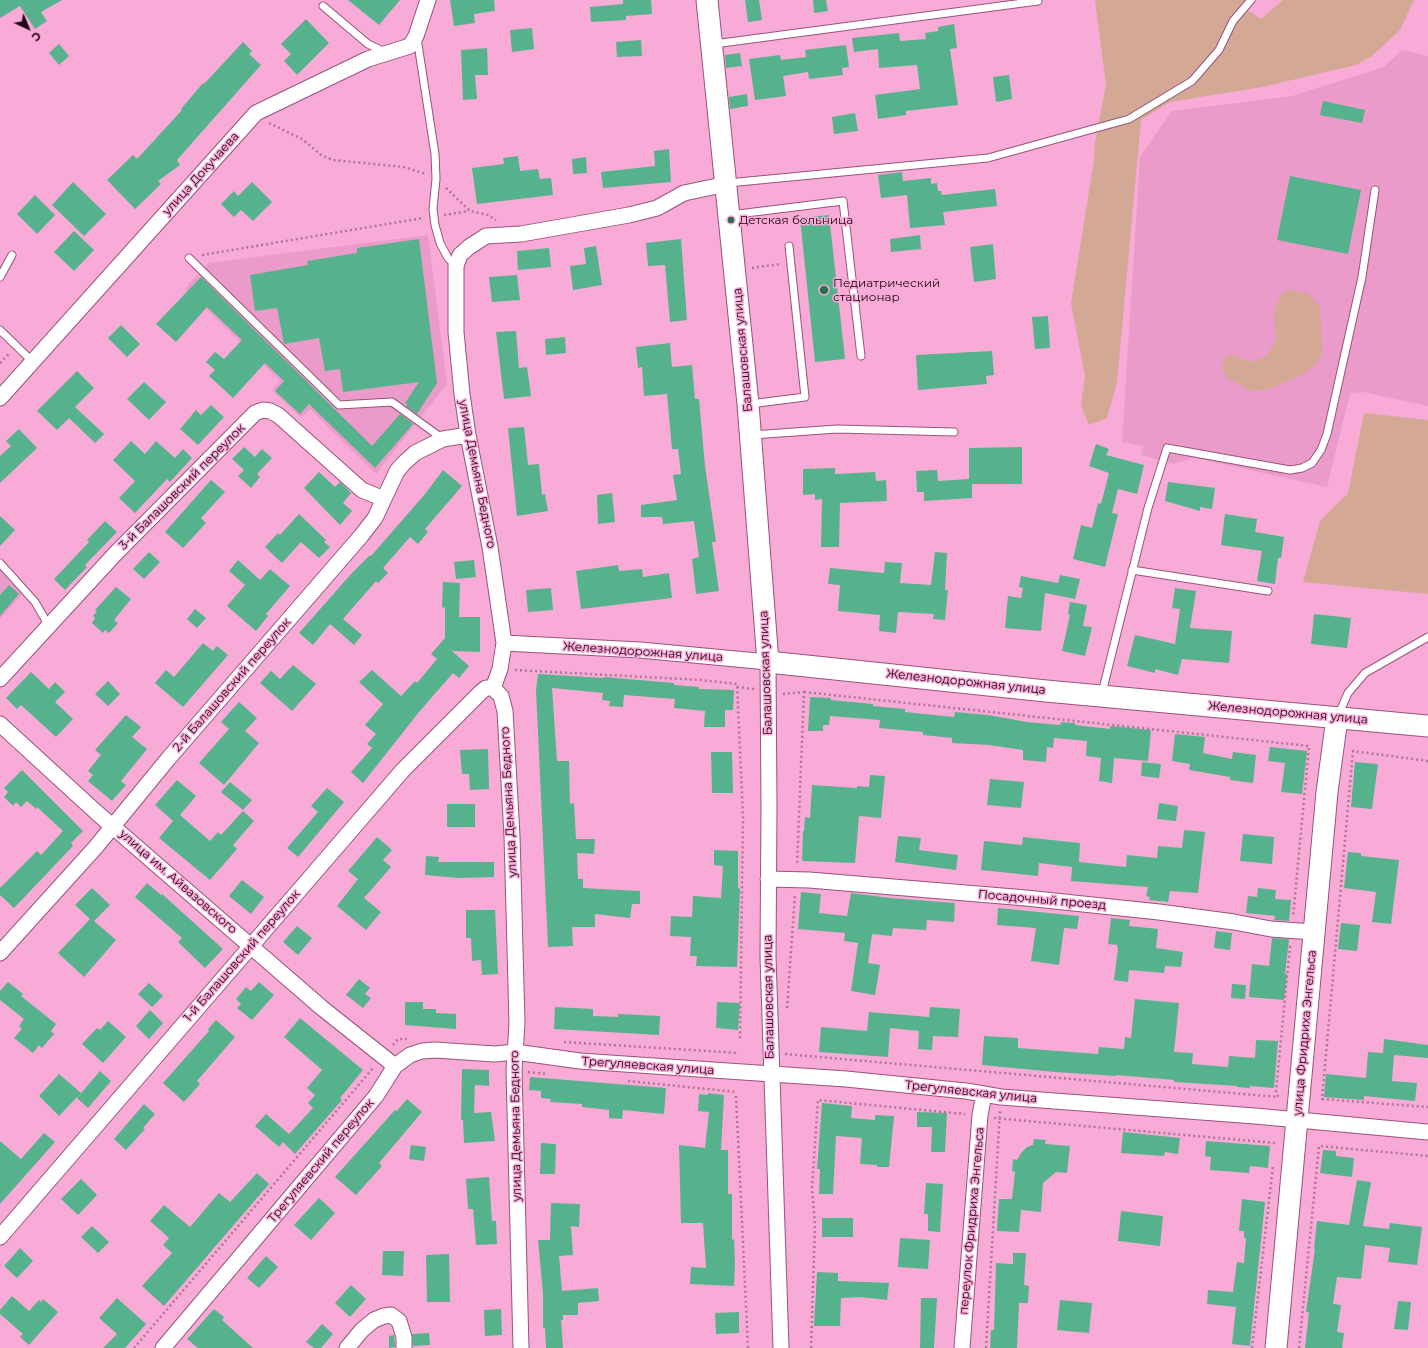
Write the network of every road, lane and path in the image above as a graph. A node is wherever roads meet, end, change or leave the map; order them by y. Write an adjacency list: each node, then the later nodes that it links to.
1 (428, 0): 6 (street)
2 (707, 0): 7 (street, Балашовская улица)
3 (1251, 0): 11 (lane)
4 (1038, 2): 7 (lane)
5 (323, 6): 8 (lane)
6 (416, 36): 8 (street, улица Докучаева); 10 (lane)
7 (712, 44): 11 (street, Балашовская улица)
8 (386, 53): 9 (street, улица Докучаева)
9 (256, 113): 10 (path); 26 (street, улица Докучаева)
10 (436, 179): 13 (path); 15 (lane)
11 (727, 184): 14 (street, Балашовская улица); 16 (street)
12 (1376, 190): 35 (lane)
13 (470, 211): 15 (path); 16 (path)
14 (730, 215): 25 (lane); 28 (street, Балашовская улица)
15 (434, 216): 19 (path); 21 (lane)
16 (521, 234): 21 (street)
17 (789, 246): 28 (lane)
18 (12, 255): 23 (lane)
19 (188, 258): 32 (lane)
20 (750, 260): 22 (path)
21 (456, 266): 31 (street, улица Демьяна Бедного)
22 (752, 276)
23 (0, 277)
24 (0, 330): 26 (lane)
25 (862, 356)
26 (33, 362): 27 (street, улица Докучаева)
27 (0, 398)
28 (748, 404): 30 (street, Балашовская улица)
29 (954, 432): 30 (lane)
30 (750, 435): 40 (street, Балашовская улица)
31 (468, 436): 32 (street, 2-й Балашовский переулок); 39 (street, улица Демьяна Бедного)
32 (443, 439): 33 (street, 2-й Балашовский переулок)
33 (384, 499): 37 (street, 3-й Балашовский переулок); 51 (street, 2-й Балашовский переулок)
34 (0, 563): 37 (lane)
35 (1132, 570): 36 (lane); 45 (lane)
36 (1268, 591)
37 (49, 627): 42 (street, 3-й Балашовский переулок)
38 (1428, 637): 46 (lane)
39 (504, 643): 40 (street, Железнодорожная улица); 41 (street, улица Демьяна Бедного)
40 (776, 663): 44 (path); 45 (street, Железнодорожная улица); 52 (street, Балашовская улица)
41 (500, 670): 43 (street, улица Демьяна Бедного); 59 (path)
42 (0, 679)
43 (493, 688): 55 (street, 1-й Балашовский переулок); 61 (street, улица Демьяна Бедного)
44 (804, 692): 49 (path); 53 (path)
45 (1102, 695): 46 (street, Железнодорожная улица)
46 (1337, 718): 48 (street, Железнодорожная улица); 54 (street, улица Фридриха Энгельса)
47 (0, 724): 51 (street, улица им. Айвазовского)
48 (1428, 726)
49 (1309, 746)
50 (1428, 761): 71 (path)
51 (113, 826): 55 (street, улица им. Айвазовского); 56 (street, 2-й Балашовский переулок)
52 (768, 879): 53 (street, Посадочный проезд); 66 (street, Балашовская улица)
53 (797, 879): 54 (street, Посадочный проезд); 57 (path)
54 (1314, 932): 74 (street, улица Фридриха Энгельса)
55 (251, 945): 64 (street, улица им. Айвазовского); 79 (street, 1-й Балашовский переулок)
56 (0, 953)
57 (786, 1015)
58 (412, 1039): 64 (path)
59 (740, 1040)
60 (560, 1042): 62 (path)
61 (515, 1052): 65 (street, Трегуляевский переулок); 66 (street, Трегуляевская улица); 84 (street, улица Демьяна Бедного)
62 (739, 1053)
63 (784, 1054): 70 (path)
64 (383, 1055): 65 (street, улица им. Айвазовского); 80 (path)
65 (395, 1066): 81 (street, Трегуляевский переулок)
66 (771, 1073): 67 (street, Трегуляевская улица); 86 (street, Балашовская улица)
67 (984, 1094): 69 (street, Трегуляевская улица); 72 (street, переулок Фридриха Энгельса)
68 (736, 1096): 85 (path)
69 (1000, 1096): 73 (path); 74 (street, Трегуляевская улица)
70 (1278, 1097)
71 (1428, 1107)
72 (980, 1115): 73 (path); 87 (path); 88 (street, переулок Фридриха Энгельса)
73 (999, 1119): 76 (path); 89 (path)
74 (1298, 1121): 75 (street, Трегуляевская улица); 91 (street, улица Фридриха Энгельса)
75 (1428, 1132)
76 (1274, 1150)
77 (1428, 1156): 92 (path)
78 (1273, 1158): 90 (path)
79 (0, 1236)
80 (134, 1348)
81 (163, 1348)
82 (346, 1348): 83 (street)
83 (404, 1348)
84 (521, 1348)
85 (748, 1348)
86 (781, 1348)
87 (811, 1348)
88 (962, 1348)
89 (986, 1348)
90 (1252, 1348)
91 (1276, 1348)
92 (1299, 1348)

